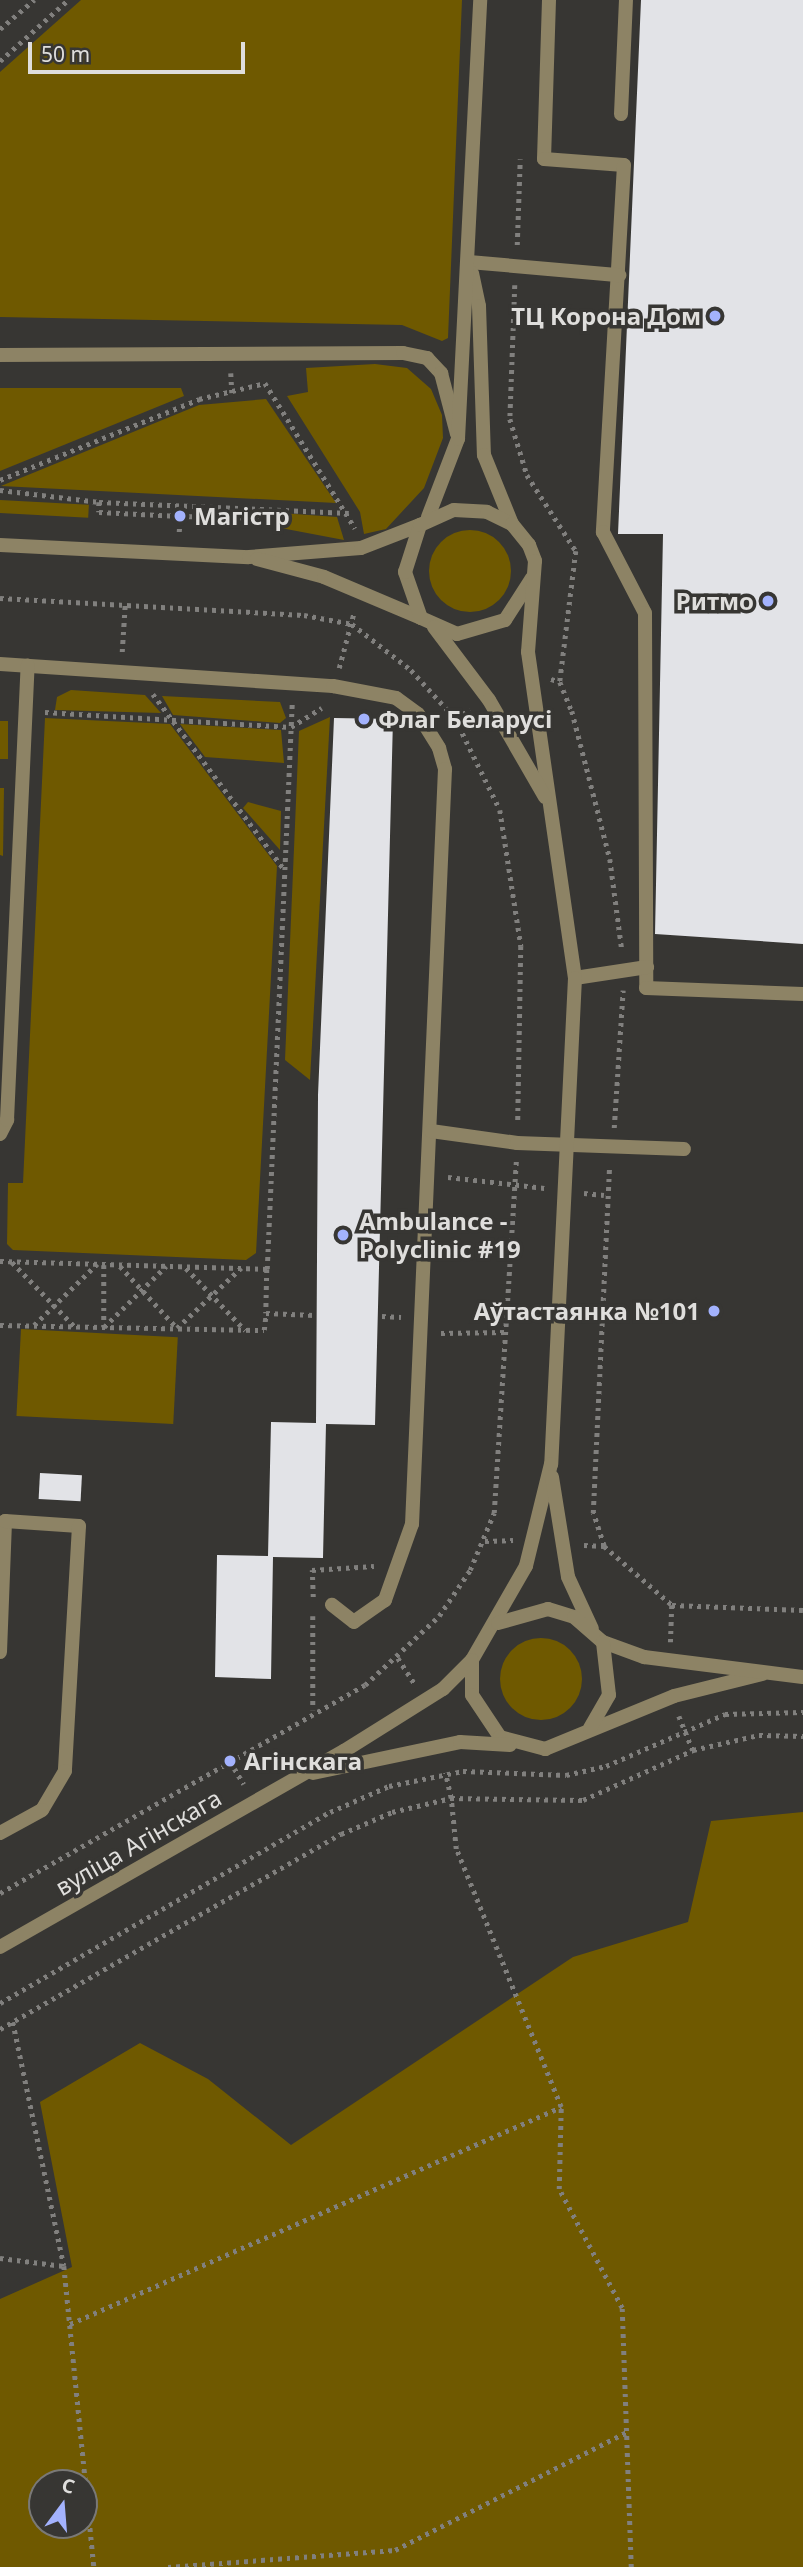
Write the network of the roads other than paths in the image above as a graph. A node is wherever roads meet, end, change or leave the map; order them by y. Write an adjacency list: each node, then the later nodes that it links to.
1 (480, 0): 5 (street)
2 (549, 0): 6 (street)
3 (626, 0): 4 (street)
4 (621, 114)
5 (469, 262): 6 (street); 8 (street); 10 (street)
6 (619, 275): 19 (street)
7 (0, 355): 8 (street)
8 (458, 439): 9 (street)
9 (424, 521): 10 (street); 12 (street); 14 (street)
10 (512, 524): 13 (street)
11 (0, 545): 12 (street)
12 (248, 557): 14 (street)
13 (532, 578): 15 (street); 18 (street)
14 (421, 618): 15 (street)
15 (434, 627): 18 (street)
16 (0, 664): 17 (street)
17 (28, 665): 22 (street); 23 (street)
18 (553, 829): 20 (street)
19 (647, 967): 20 (street); 21 (street)
20 (575, 978): 24 (street)
21 (803, 994)
22 (431, 1131): 24 (street); 27 (street)
23 (0, 1134)
24 (568, 1144): 25 (street); 26 (street)
25 (684, 1149)
26 (551, 1464): 28 (street); 29 (street)
27 (332, 1605)
28 (496, 1624): 29 (street); 32 (street)
29 (592, 1630): 30 (street)
30 (603, 1642): 33 (street); 35 (street)
31 (0, 1651): 38 (street)
32 (472, 1660): 36 (street); 37 (street, вуліца Агінскага)
33 (762, 1674): 34 (street); 35 (street)
34 (803, 1677)
35 (587, 1732): 36 (street)
36 (522, 1747): 37 (street, вуліца Агінскага)
37 (298, 1777): 39 (street, вуліца Агінскага)
38 (0, 1833)
39 (0, 1947)

